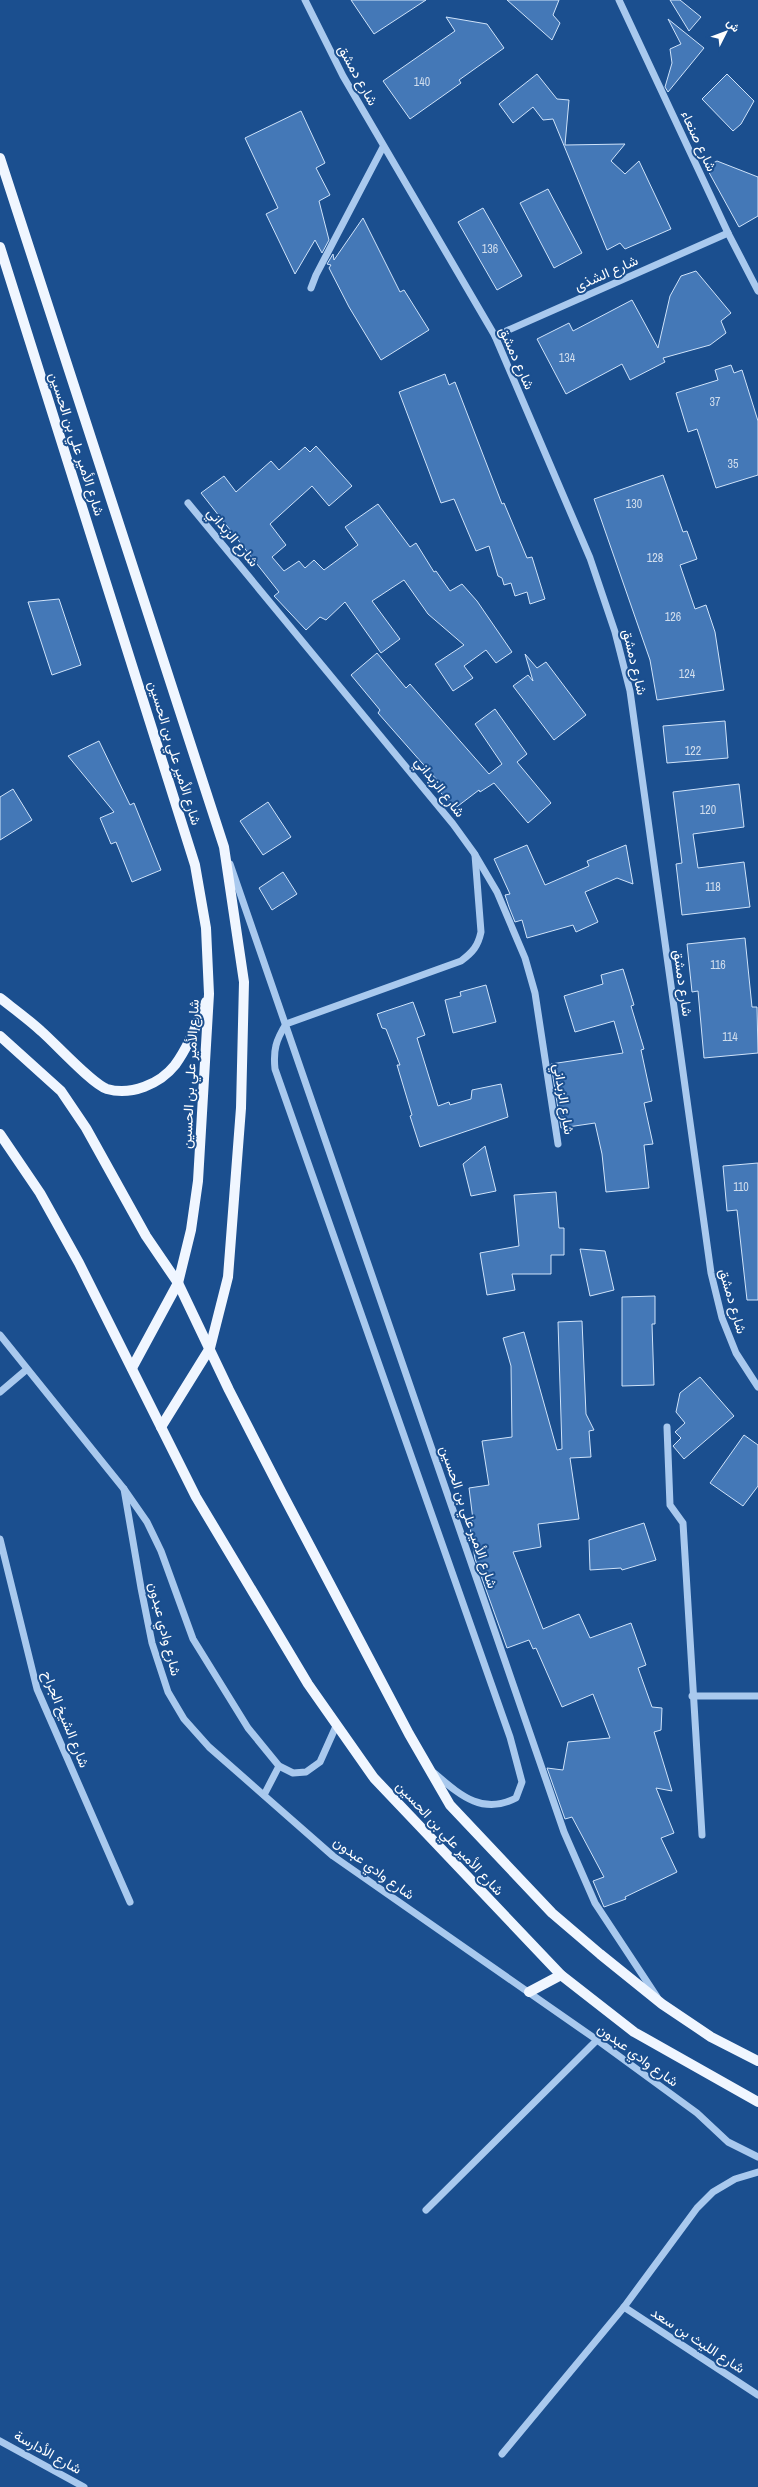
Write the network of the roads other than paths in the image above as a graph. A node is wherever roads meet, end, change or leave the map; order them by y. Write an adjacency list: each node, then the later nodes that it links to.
1 (304, 0): 3 (street, شارع دمشق)
2 (618, 0): 5 (street, شارع صنعاء)
3 (383, 147): 7 (street); 9 (street, شارع دمشق)
4 (0, 158): 11 (main road, شارع الأمير علي بن الحسين)
5 (728, 232): 8 (street, شارع صنعاء); 9 (street, شارع الشذى)
6 (0, 247): 13 (main road, شارع الأمير علي بن الحسين)
7 (311, 288)
8 (758, 291)
9 (495, 336): 24 (street, شارع دمشق)
10 (188, 503): 12 (street, شارع الزبداني)
11 (224, 847): 15 (street, شارع الأمير علي بن الحسين); 21 (main road, شارع الأمير علي بن الحسين)
12 (474, 853): 15 (street); 18 (street, شارع الزبداني)
13 (209, 994): 14 (main road); 19 (main road, شارع الأمير علي بن الحسين)
14 (0, 998)
15 (286, 1024): 34 (street, شارع الأمير علي بن الحسين); 40 (street, شارع الأمير علي بن الحسين)
16 (0, 1036): 19 (main road, شارع الأمير علي بن الحسين)
17 (0, 1134): 22 (main road, شارع الأمير علي بن الحسين)
18 (558, 1144)
19 (178, 1283): 21 (main road, شارع الأمير علي بن الحسين); 22 (main road, شارع الأمير علي بن الحسين)
20 (0, 1336): 23 (street)
21 (210, 1348): 26 (main road, شارع الأمير علي بن الحسين); 34 (main road, شارع الأمير علي بن الحسين)
22 (132, 1368): 26 (main road, شارع الأمير علي بن الحسين)
23 (26, 1370): 25 (street); 28 (street)
24 (758, 1387)
25 (0, 1392)
26 (161, 1427): 32 (main road, شارع الأمير علي بن الحسين)
27 (667, 1427): 30 (street)
28 (124, 1489): 33 (street); 35 (street, شارع وادي عبدون)
29 (0, 1539): 37 (street, شارع الشيخ الجراح)
30 (692, 1696): 31 (street); 36 (street)
31 (758, 1696)
32 (337, 1724): 33 (street); 38 (main road, شارع الأمير علي بن الحسين)
33 (278, 1766): 35 (street)
34 (431, 1772): 40 (main road, شارع الأمير علي بن الحسين)
35 (264, 1795): 39 (street, شارع وادي عبدون)
36 (702, 1835)
37 (130, 1902)
38 (561, 1975): 39 (main road); 43 (main road, شارع الأمير علي بن الحسين)
39 (529, 1992): 41 (street, شارع وادي عبدون)
40 (662, 2004): 42 (main road, شارع الأمير علي بن الحسين)
41 (597, 2040): 44 (street, شارع وادي عبدون); 46 (street)
42 (758, 2061)
43 (758, 2102)
44 (758, 2157)
45 (758, 2172): 47 (street)
46 (426, 2210)
47 (624, 2307): 48 (street, شارع الليث بن سعد); 50 (street)
48 (758, 2395)
49 (0, 2440): 51 (street, شارع الأدارسة)
50 (502, 2454)
51 (84, 2487)

